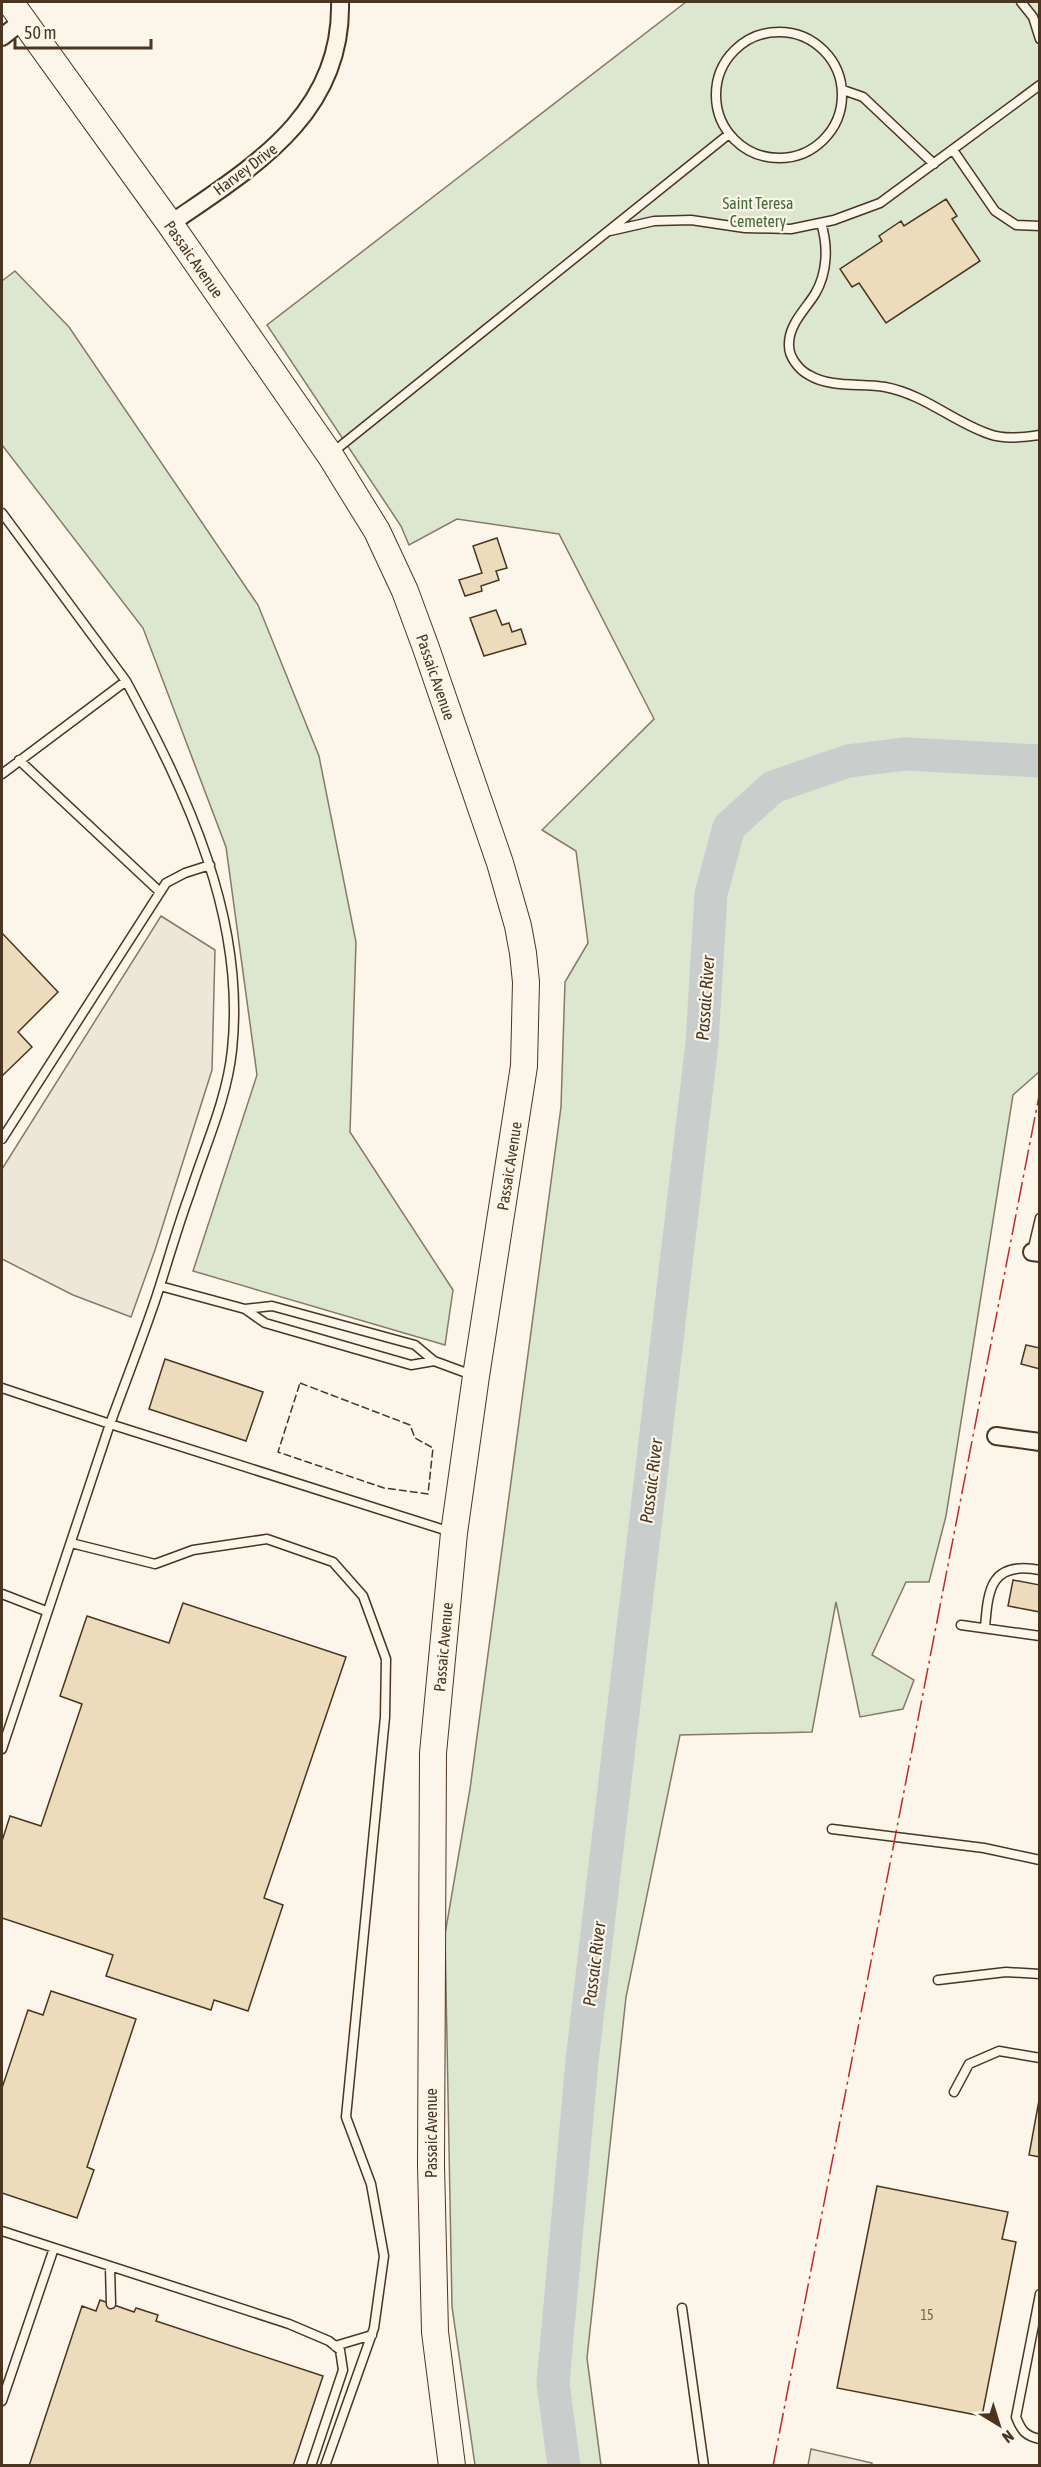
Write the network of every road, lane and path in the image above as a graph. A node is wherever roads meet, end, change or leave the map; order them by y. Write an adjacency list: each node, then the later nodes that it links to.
1 (340, 2): 12 (street, Harvey Drive)
2 (1021, 2): 5 (lane)
3 (18, 10): 4 (street); 12 (main road, Passaic Avenue)
4 (2, 38)
5 (1040, 39)
6 (1040, 85): 9 (lane)
7 (843, 90): 8 (lane); 8 (lane); 10 (lane)
8 (729, 134): 14 (lane)
9 (953, 150): 10 (lane); 13 (lane)
10 (934, 164): 11 (lane)
11 (821, 223): 14 (lane); 15 (lane)
12 (170, 224): 16 (main road, Passaic Avenue)
13 (1040, 226)
14 (607, 232): 16 (lane)
15 (1040, 435)
16 (330, 455): 29 (main road, Passaic Avenue)
17 (2, 513): 18 (lane)
18 (126, 681): 19 (lane); 21 (lane)
19 (19, 760): 20 (lane); 22 (lane)
20 (2, 774)
21 (210, 865): 22 (lane); 26 (lane)
22 (160, 892): 23 (lane)
23 (2, 1139)
24 (1040, 1218): 25 (lane)
25 (1036, 1252)
26 (160, 1286): 27 (lane); 31 (lane)
27 (245, 1309): 28 (lane); 28 (lane)
28 (434, 1361): 29 (lane)
29 (476, 1376): 34 (main road, Passaic Avenue)
30 (2, 1388): 31 (lane)
31 (110, 1424): 34 (lane); 35 (lane)
32 (996, 1436): 33 (street)
33 (1040, 1442)
34 (454, 1533): 61 (main road, Passaic Avenue)
35 (71, 1544): 38 (lane); 55 (lane)
36 (1040, 1570): 40 (lane)
37 (2, 1594): 38 (lane)
38 (46, 1611): 42 (lane)
39 (961, 1624): 40 (lane)
40 (985, 1628): 41 (lane)
41 (1040, 1636)
42 (2, 1749)
43 (832, 1829): 44 (lane)
44 (1040, 1860)
45 (1040, 1974): 46 (lane)
46 (938, 1980)
47 (1040, 2058): 48 (lane)
48 (954, 2092)
49 (2, 2231): 50 (lane)
50 (54, 2248): 51 (lane); 57 (lane)
51 (110, 2267): 53 (lane); 56 (lane)
52 (1040, 2294): 58 (lane)
53 (111, 2304)
54 (682, 2308): 62 (lane)
55 (372, 2335): 56 (lane); 60 (lane)
56 (335, 2346): 59 (lane)
57 (2, 2401)
58 (1040, 2439)
59 (311, 2466)
60 (325, 2466)
61 (452, 2466)
62 (704, 2466)

